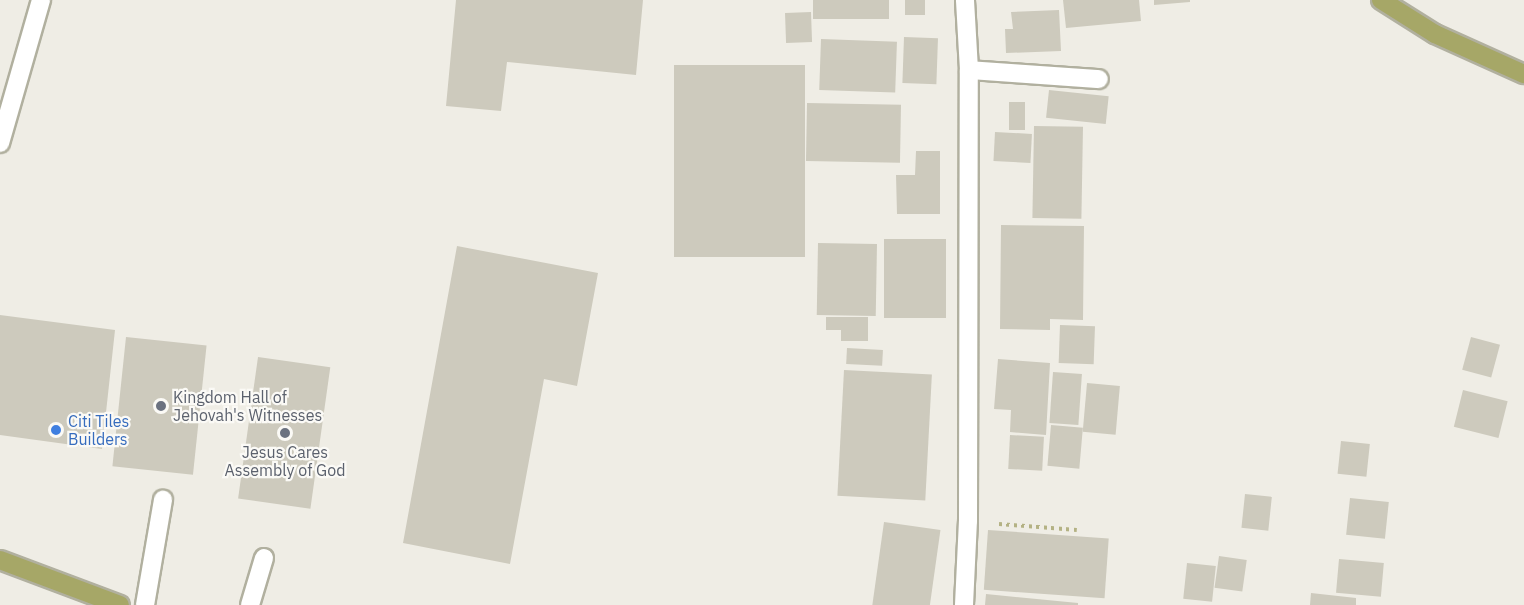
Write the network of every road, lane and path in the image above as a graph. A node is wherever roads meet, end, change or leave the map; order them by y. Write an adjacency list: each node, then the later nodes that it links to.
1 (41, 0): 7 (street)
2 (965, 0): 4 (street)
3 (1386, 2): 5 (main road)
4 (969, 70): 6 (street); 9 (street)
5 (1524, 74)
6 (1099, 79)
7 (0, 143)
8 (163, 500): 14 (street)
9 (968, 521): 10 (path); 16 (street)
10 (1077, 530)
11 (264, 558): 15 (street)
12 (0, 560): 13 (main road)
13 (120, 605)
14 (145, 605)
15 (250, 605)
16 (964, 605)

